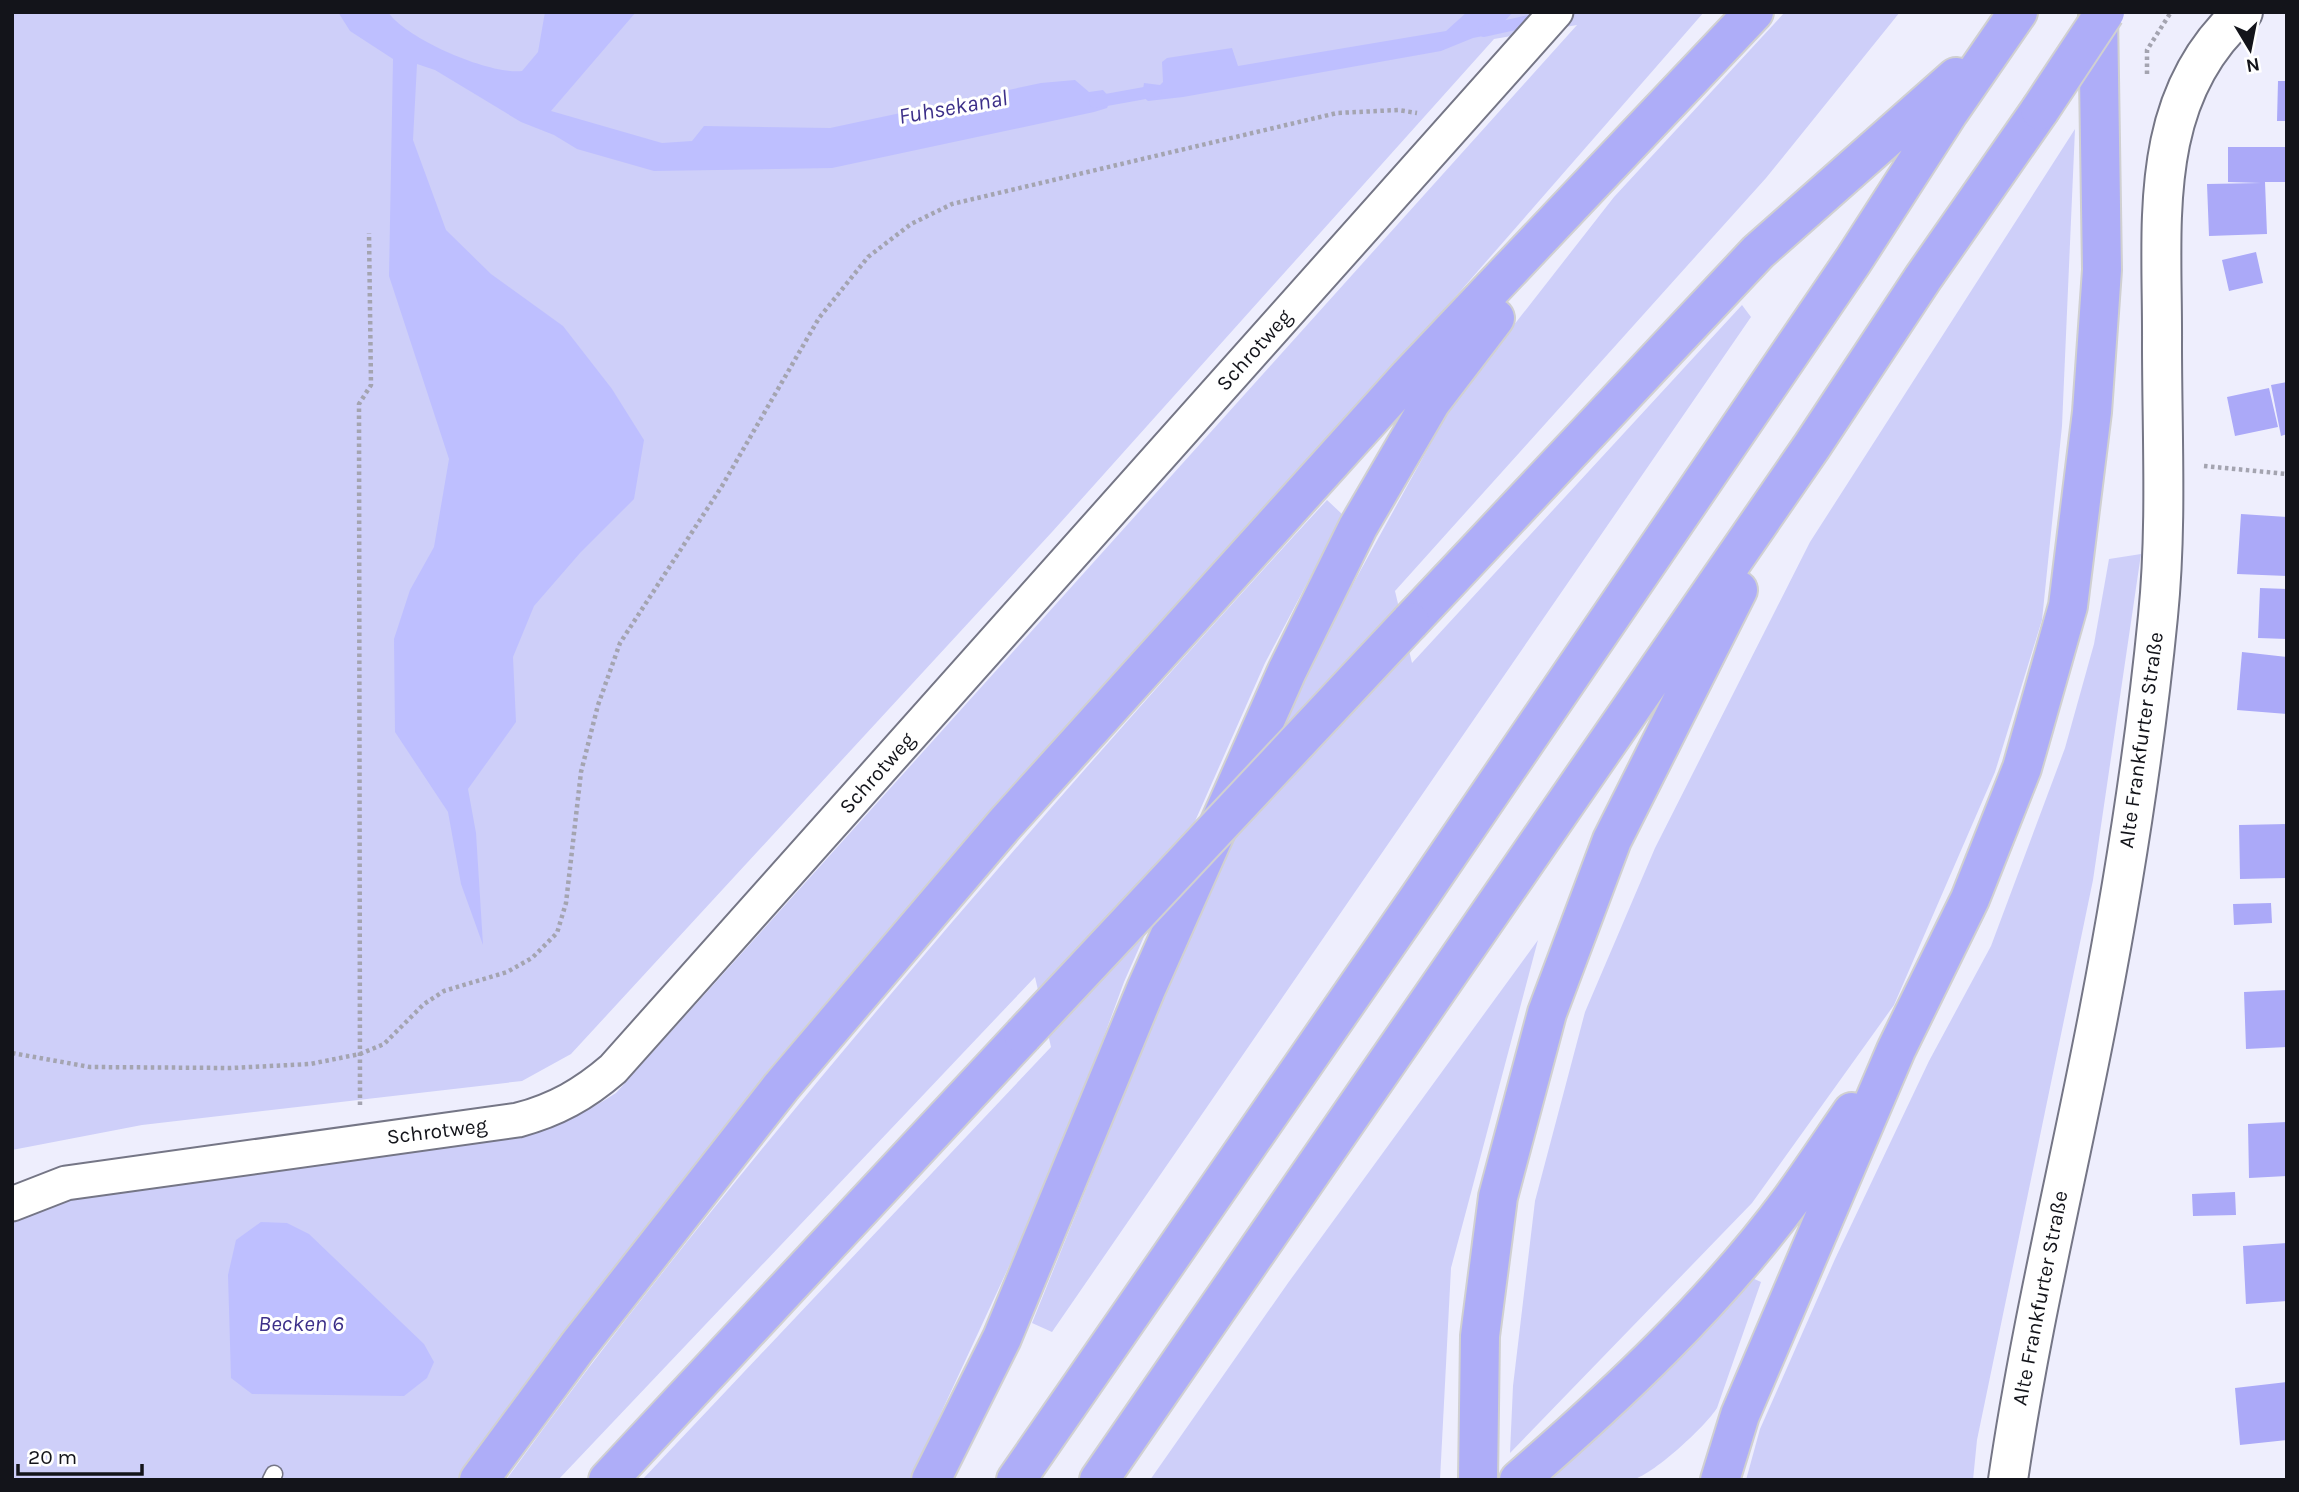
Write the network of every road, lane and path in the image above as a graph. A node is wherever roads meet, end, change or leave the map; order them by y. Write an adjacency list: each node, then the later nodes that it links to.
1 (1754, 12): 8 (highway)
2 (2098, 12): 13 (highway)
3 (2105, 12): 10 (highway, bridge)
4 (2243, 12): 11 (street, Alte Frankfurter Straße)
5 (1548, 22): 7 (street, Schrotweg)
6 (2010, 24): 20 (highway, bridge); 22 (highway)
7 (1460, 121): 15 (path); 16 (street, Schrotweg)
8 (1599, 179): 19 (highway); 21 (highway)
9 (369, 233): 15 (path)
10 (1812, 446): 23 (highway); 24 (highway)
11 (2162, 461): 12 (path); 26 (street, Alte Frankfurter Straße)
12 (2287, 474)
13 (1896, 1050): 18 (highway); 25 (highway)
14 (12, 1053): 15 (path)
15 (360, 1054): 16 (path)
16 (361, 1140): 17 (street, Schrotweg)
17 (12, 1204)
18 (1715, 1478)
19 (479, 1480)
20 (608, 1480)
21 (931, 1480)
22 (1016, 1480)
23 (1099, 1480)
24 (1478, 1480)
25 (1519, 1480)
26 (2008, 1480)

